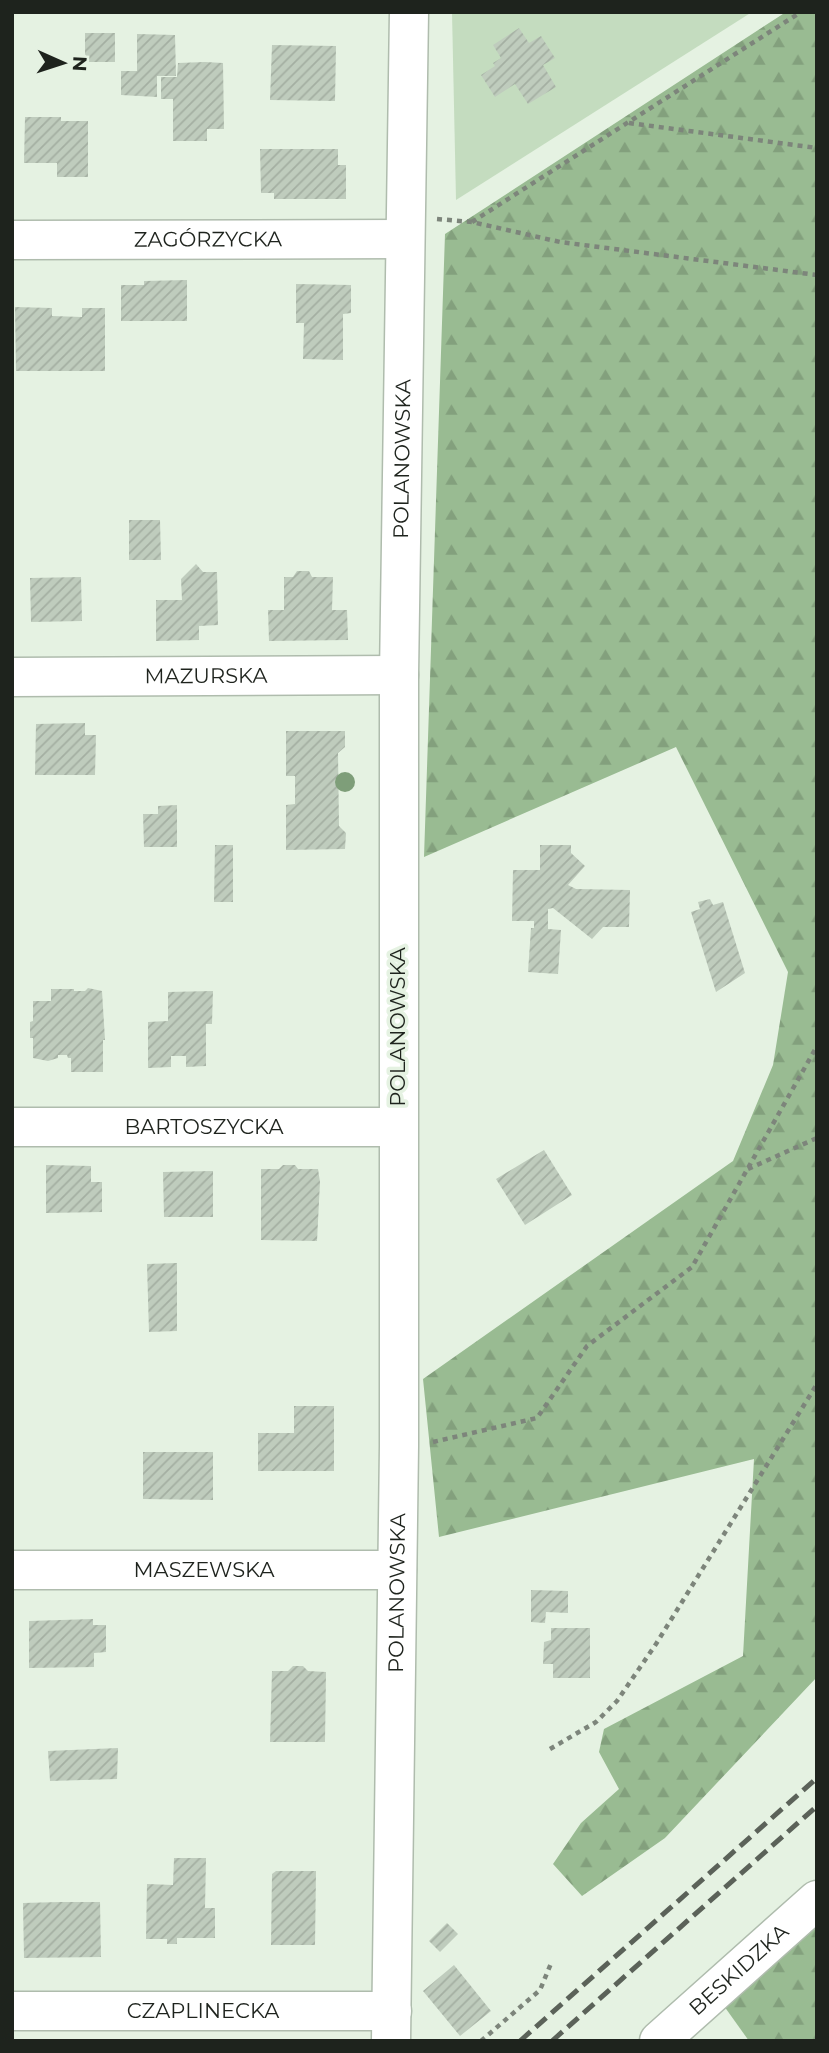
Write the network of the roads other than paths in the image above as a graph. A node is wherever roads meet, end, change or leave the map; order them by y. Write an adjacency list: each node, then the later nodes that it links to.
1 (409, 12): 2 (street, POLANOWSKA)
2 (405, 229): 3 (street, ZAGÓRZYCKA); 4 (street, POLANOWSKA)
3 (12, 240)
4 (399, 675): 5 (street, MAZURSKA); 7 (street, POLANOWSKA)
5 (12, 677)
6 (12, 1127): 7 (street, BARTOSZYCKA)
7 (398, 1127): 9 (street, POLANOWSKA)
8 (12, 1570): 9 (street, MASZEWSKA)
9 (397, 1570): 12 (street, POLANOWSKA)
10 (817, 1900): 13 (street, BESKIDZKA)
11 (12, 2011): 12 (street, CZAPLINECKA)
12 (391, 2026)
13 (659, 2041)

